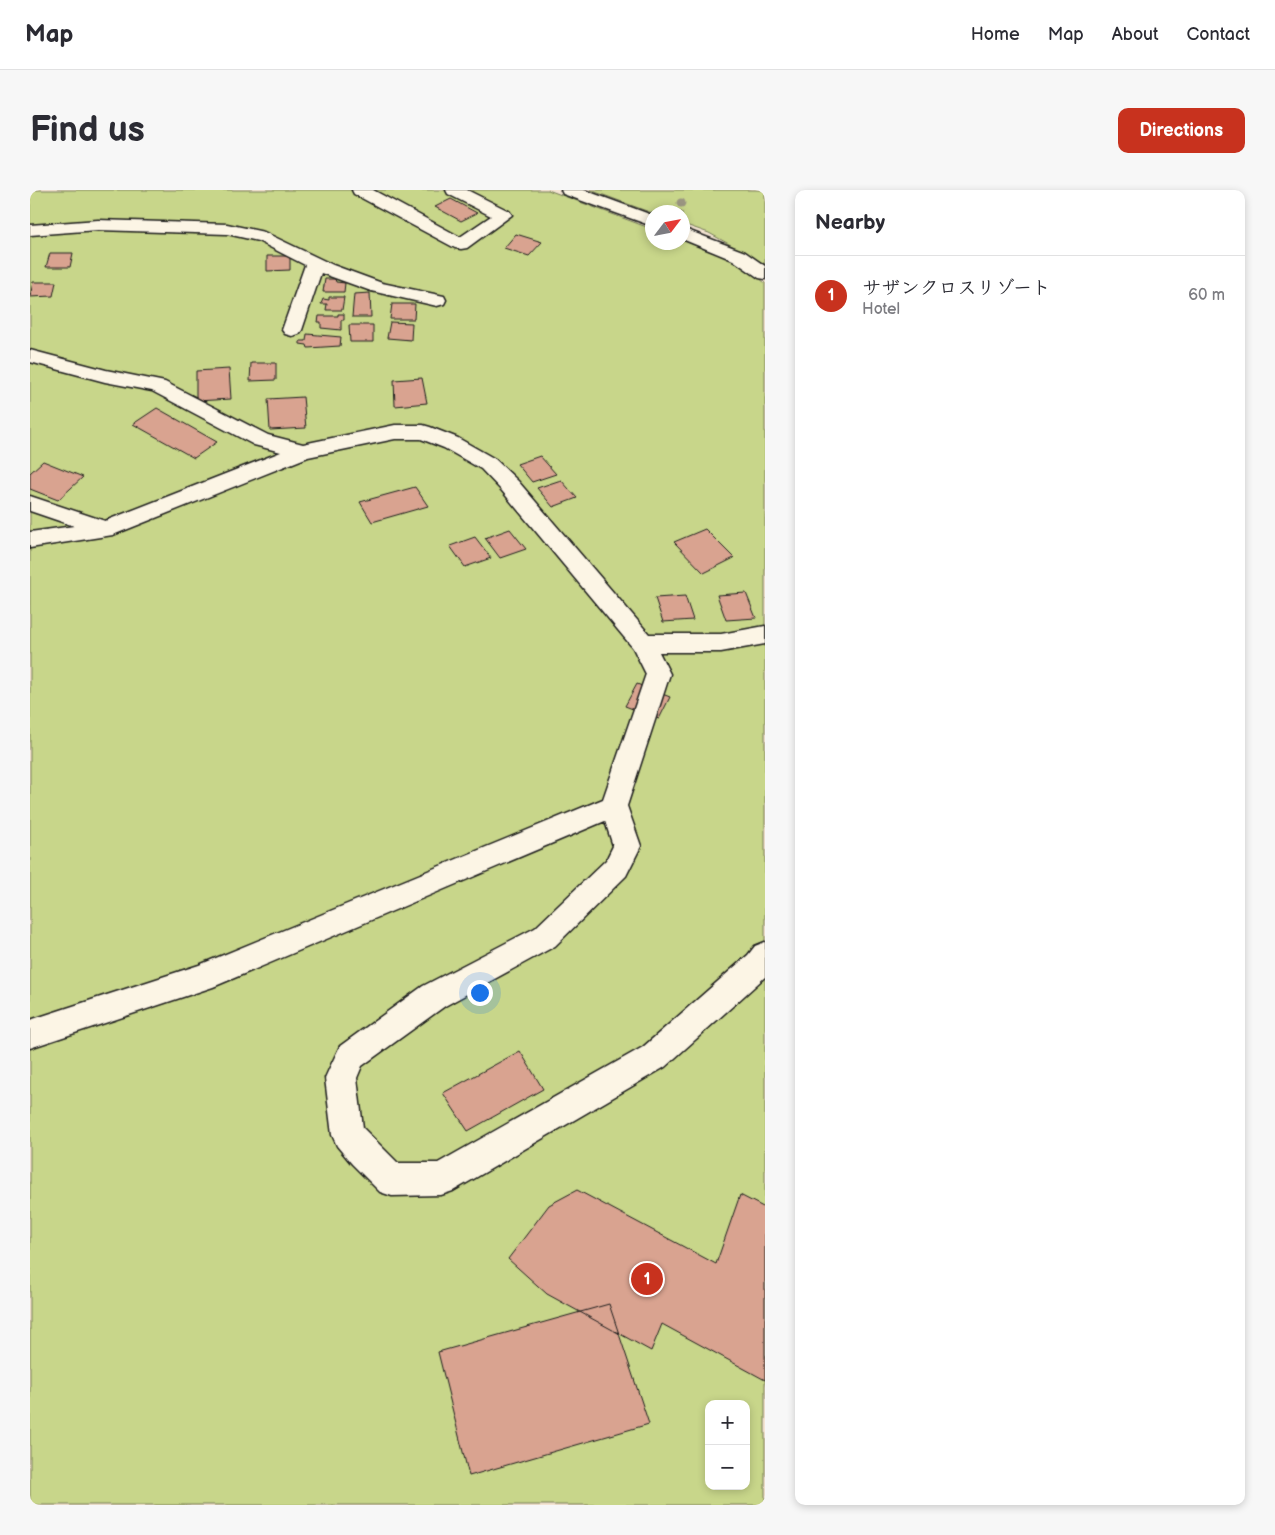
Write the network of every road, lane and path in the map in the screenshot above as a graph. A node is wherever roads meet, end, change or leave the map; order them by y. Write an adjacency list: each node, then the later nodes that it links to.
1 (360, 190): 2 (street)
2 (454, 190)
3 (569, 190): 4 (street)
4 (645, 218)
5 (30, 230): 7 (street)
6 (690, 236): 8 (street)
7 (315, 263): 9 (street); 10 (street)
8 (765, 274)
9 (437, 300)
10 (292, 330)
11 (30, 356): 12 (street)
12 (303, 451): 14 (street); 18 (street)
13 (30, 503): 14 (street)
14 (105, 530): 15 (street); 16 (street)
15 (30, 540)
16 (30, 556)
17 (765, 635): 18 (street)
18 (643, 643): 19 (street)
19 (614, 806): 20 (street); 21 (street)
20 (765, 955)
21 (30, 1034)

